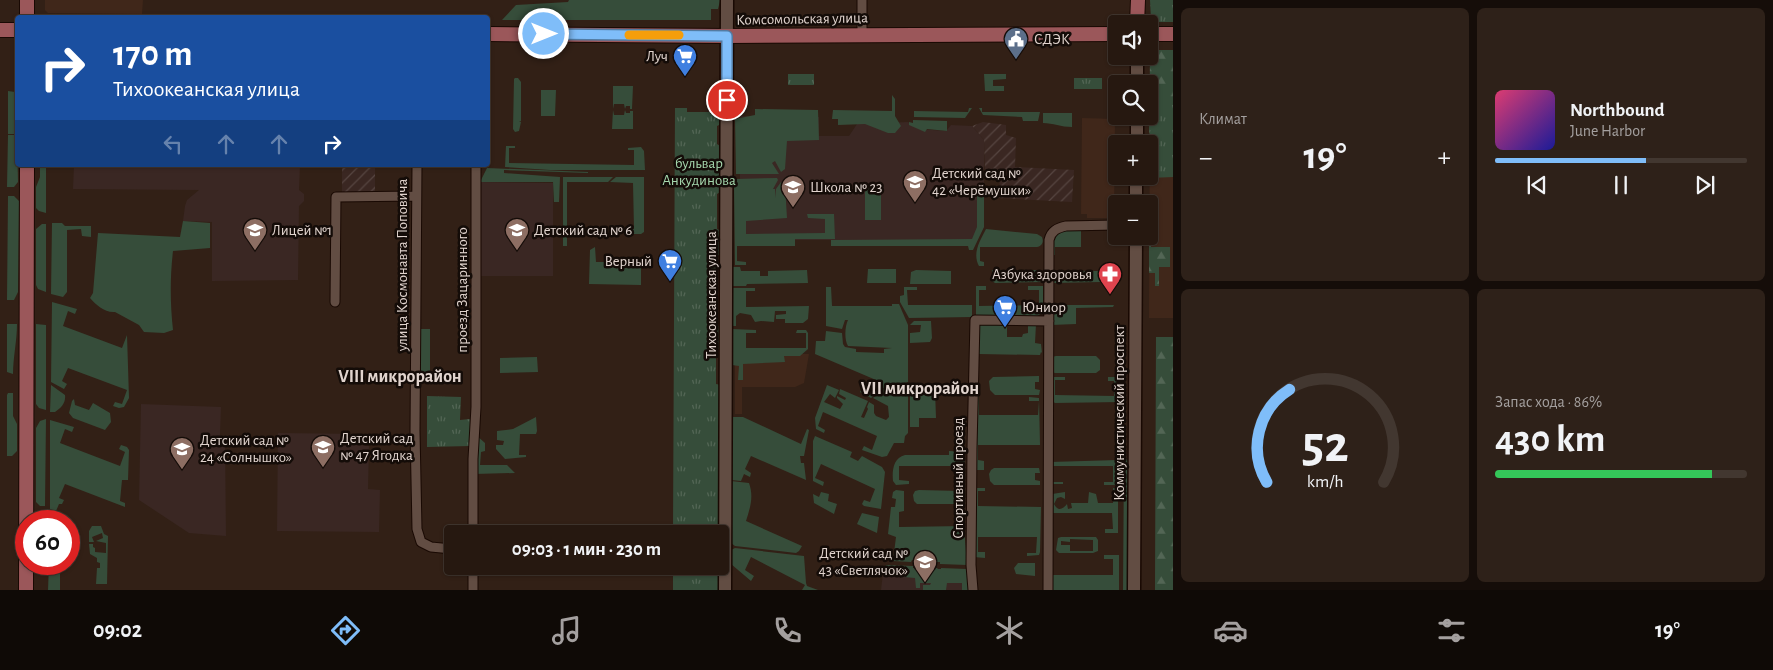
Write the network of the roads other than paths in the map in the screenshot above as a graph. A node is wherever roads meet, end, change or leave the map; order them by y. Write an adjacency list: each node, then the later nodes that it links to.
1 (27, 0): 5 (main road)
2 (727, 0): 14 (street, Тихоокеанская улица)
3 (862, 0): 10 (street)
4 (1138, 0): 6 (main road)
5 (27, 15)
6 (1138, 15)
7 (0, 30): 8 (main road)
8 (15, 30)
9 (490, 34): 14 (main road, Комсомольская улица)
10 (862, 34): 11 (main road, Комсомольская улица); 14 (main road, Комсомольская улица)
11 (1108, 34)
12 (1158, 34): 13 (main road)
13 (1173, 34)
14 (727, 36): 28 (street, Тихоокеанская улица)
15 (27, 167): 26 (main road)
16 (417, 167): 18 (street, улица Космонавта Поповича)
17 (476, 167): 23 (street, проезд Зацаринного)
18 (416, 196): 21 (street); 24 (street, улица Космонавта Поповича)
19 (1108, 225): 22 (street)
20 (1136, 245): 31 (street, Коммунистический проспект)
21 (335, 302)
22 (1048, 321): 29 (street, Спортивный проезд); 30 (street)
23 (473, 525)
24 (444, 548)
25 (473, 575): 27 (street)
26 (26, 590)
27 (473, 590)
28 (725, 590)
29 (973, 590)
30 (1048, 590)
31 (1134, 590)

